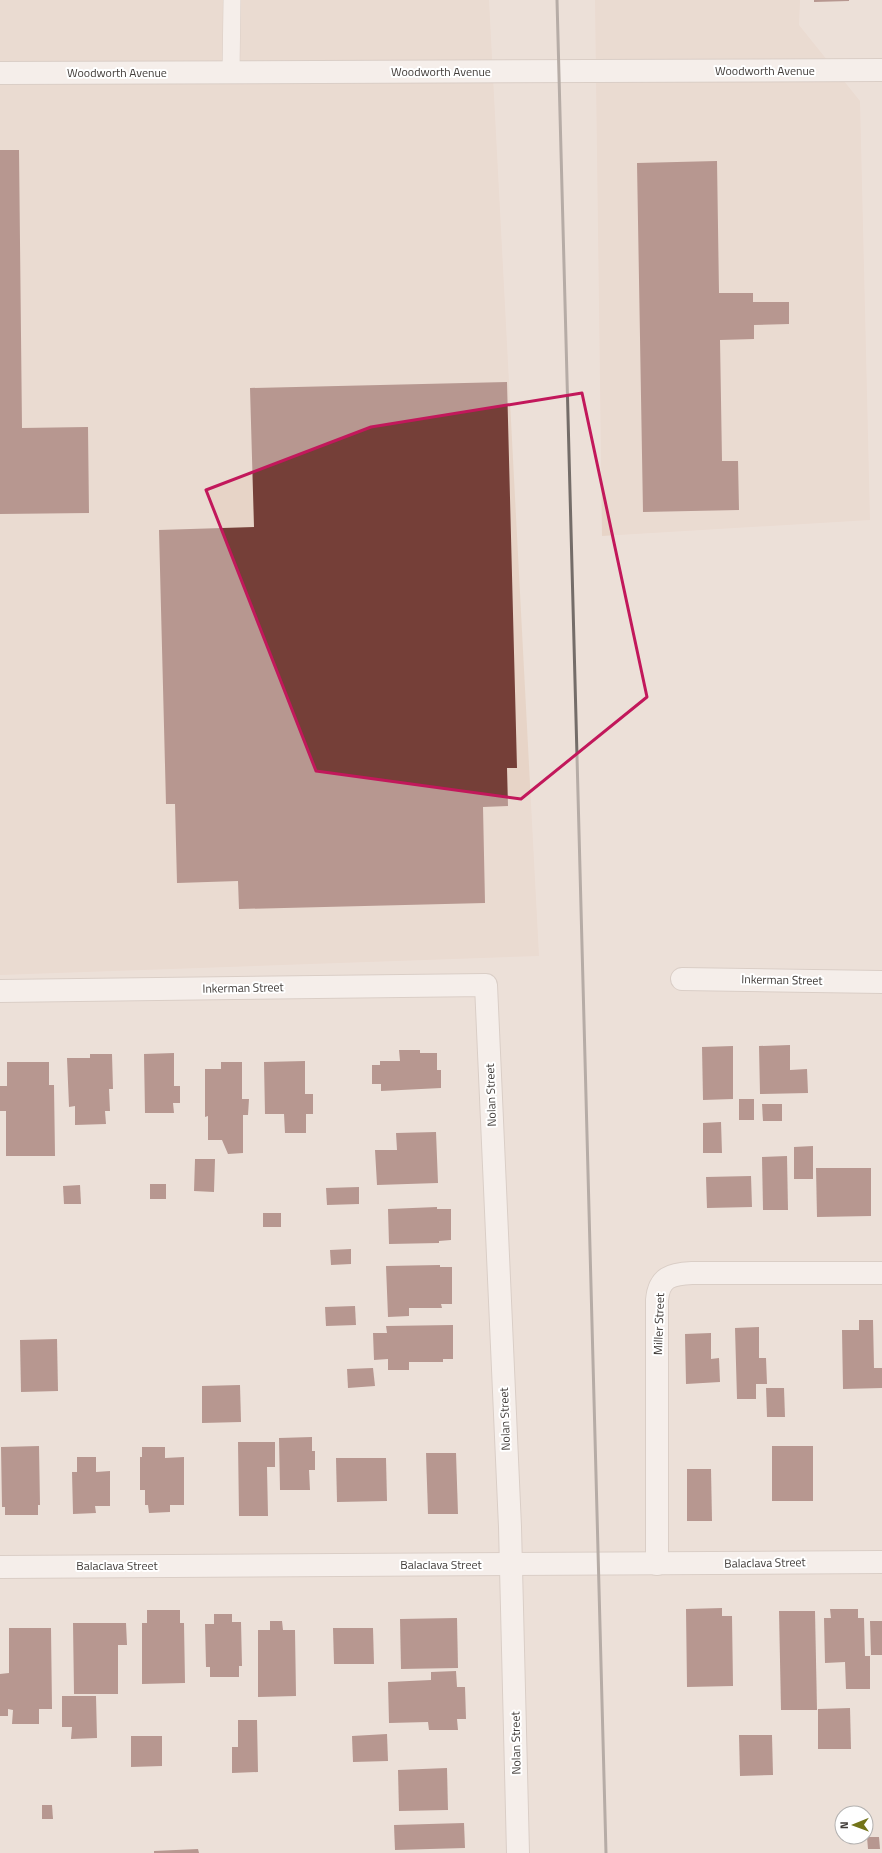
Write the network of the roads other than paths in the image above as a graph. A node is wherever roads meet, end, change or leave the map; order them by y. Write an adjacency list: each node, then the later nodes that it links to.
1 (232, 0): 4 (lane)
2 (882, 70): 4 (street, Woodworth Avenue)
3 (0, 73): 4 (street, Woodworth Avenue)
4 (231, 73)
5 (682, 979): 6 (street, Inkerman Street)
6 (882, 982)
7 (486, 985): 8 (street, Inkerman Street); 11 (street, Nolan Street)
8 (0, 991)
9 (882, 1273): 12 (street, Miller Street)
10 (882, 1562): 12 (street, Balaclava Street)
11 (511, 1564): 12 (street, Balaclava Street); 13 (street, Balaclava Street); 14 (street, Nolan Street)
12 (657, 1564)
13 (0, 1567)
14 (518, 1853)

